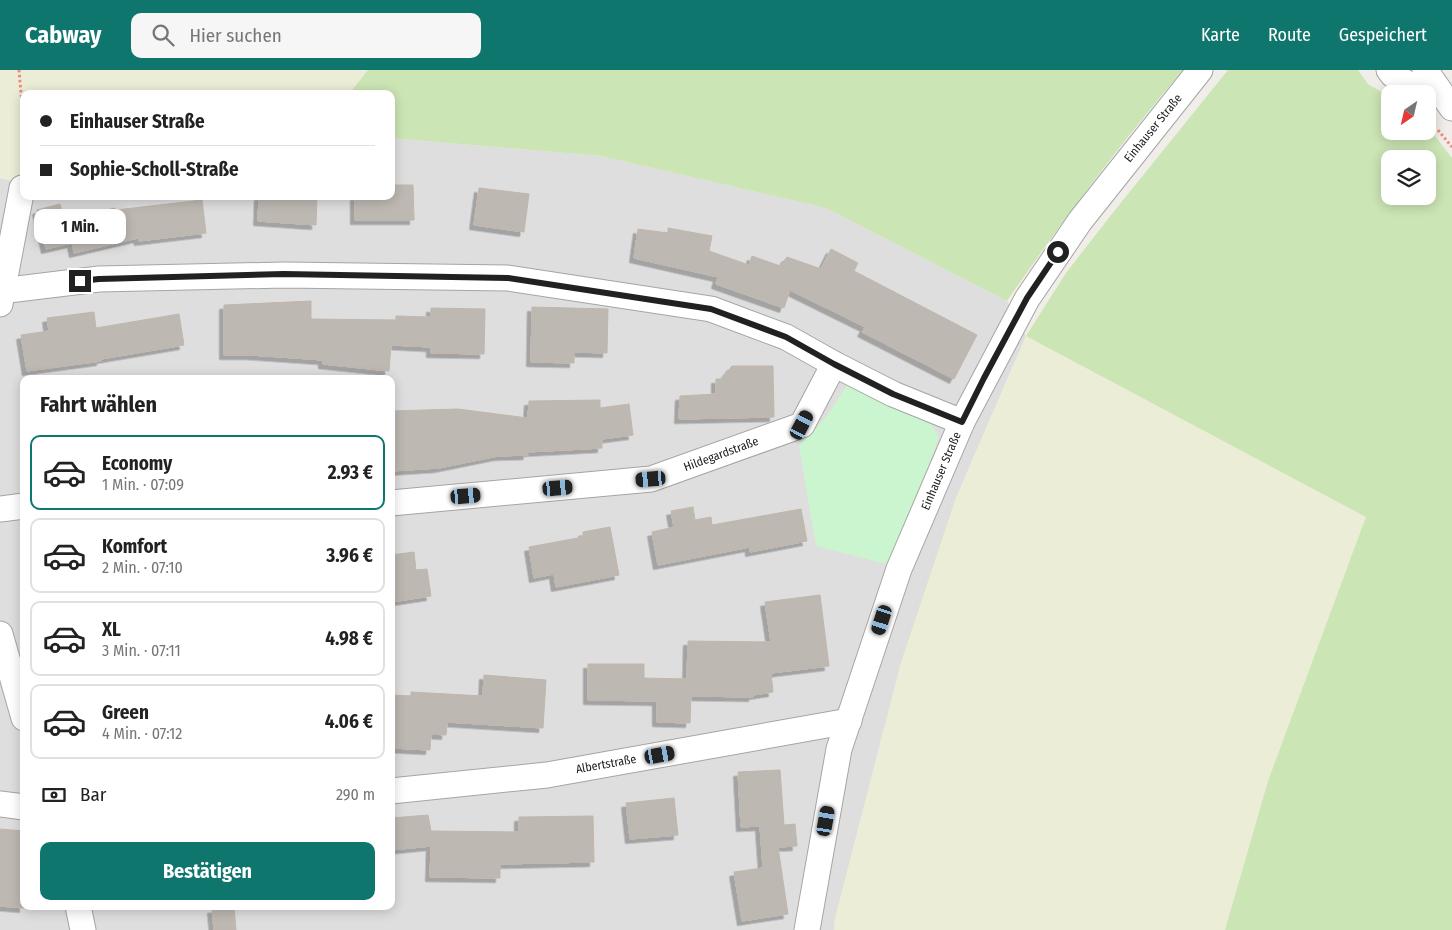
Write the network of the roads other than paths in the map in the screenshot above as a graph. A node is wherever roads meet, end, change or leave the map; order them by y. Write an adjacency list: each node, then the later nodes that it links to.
1 (1200, 70): 10 (street, Einhauser Straße)
2 (1389, 70): 4 (street)
3 (1425, 70): 6 (street)
4 (1410, 85)
5 (1436, 100): 6 (street)
6 (1452, 109)
7 (20, 198): 8 (street)
8 (1, 295): 9 (street)
9 (834, 364): 10 (street); 11 (street, Hildegardstraße)
10 (962, 422): 16 (street, Einhauser Straße)
11 (395, 503)
12 (20, 506): 13 (street)
13 (0, 509)
14 (0, 634): 15 (street)
15 (20, 704)
16 (849, 721): 17 (street, Albertstraße); 22 (street, Einhauser Straße)
17 (395, 791)
18 (0, 804): 19 (street)
19 (20, 806)
20 (79, 910): 21 (street)
21 (83, 930)
22 (807, 930)

